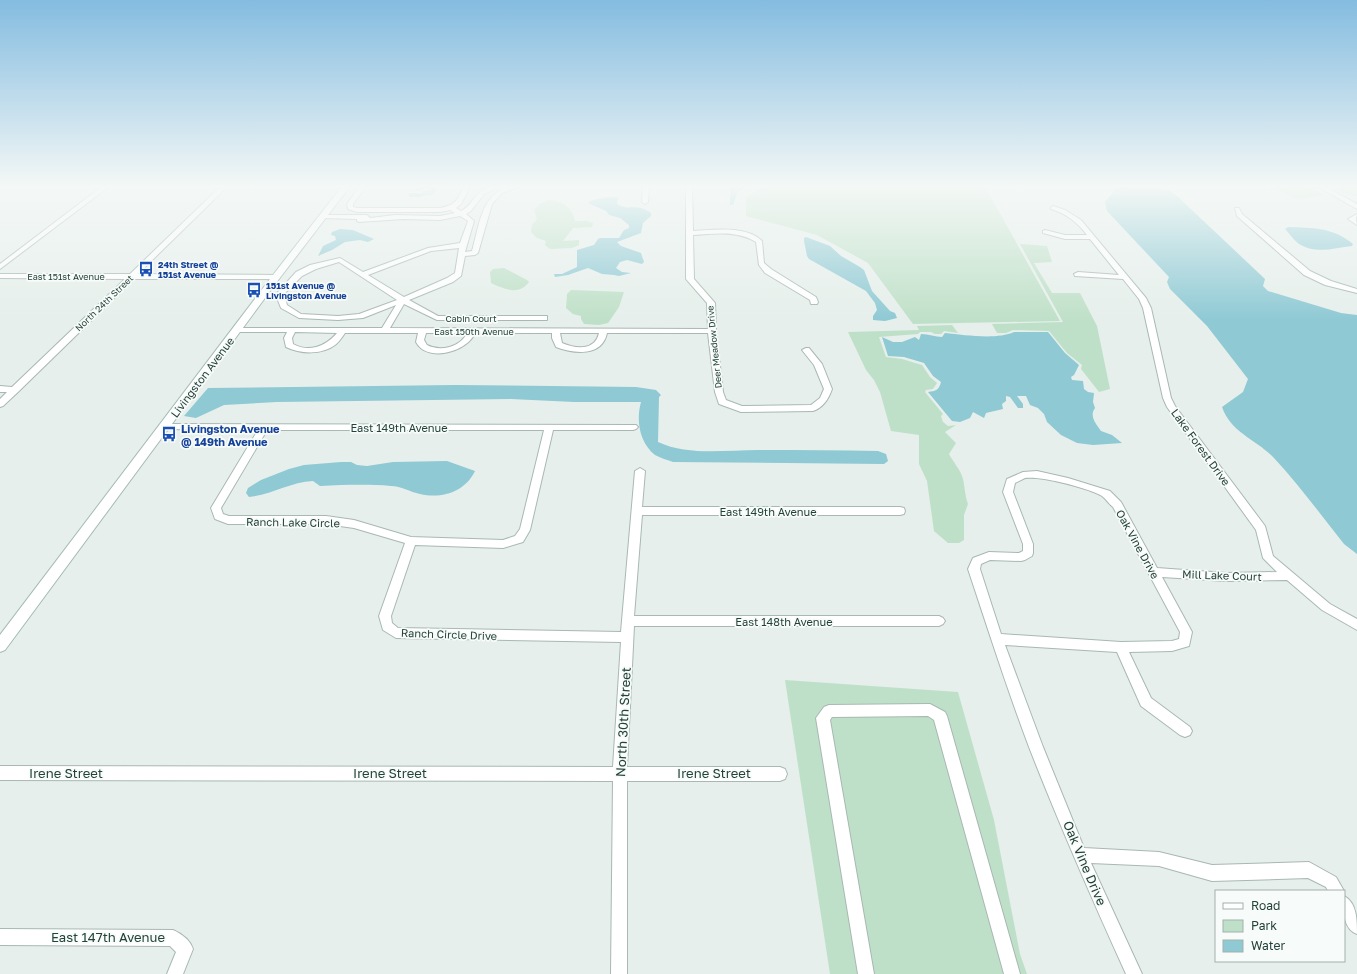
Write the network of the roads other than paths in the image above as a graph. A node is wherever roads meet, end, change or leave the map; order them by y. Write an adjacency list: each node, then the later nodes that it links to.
1 (48, 230): 13 (street)
2 (179, 230): 17 (street, North 24th Street)
3 (312, 230): 18 (street, Livingston Avenue)
4 (468, 230): 11 (street)
5 (482, 230): 12 (street)
6 (1086, 230): 10 (street, Lake Forest Drive)
7 (1257, 230): 20 (street)
8 (1046, 232): 10 (street)
9 (690, 233): 22 (street); 32 (street, Deer Meadow Drive)
10 (1091, 237): 19 (street, Lake Forest Drive)
11 (463, 245): 12 (street); 14 (street)
12 (462, 254): 21 (street)
13 (0, 267)
14 (363, 274): 21 (street, Cabin Court); 21 (street, Cabin Court)
15 (1078, 274): 19 (street)
16 (0, 276): 17 (street, East 151st Avenue)
17 (132, 276): 18 (street, East 151st Avenue); 35 (street, North 24th Street)
18 (276, 277): 24 (street, Livingston Avenue)
19 (1124, 277): 46 (street, Lake Forest Drive)
20 (1357, 291)
21 (403, 300): 23 (street, Cabin Court); 27 (street)
22 (814, 302)
23 (544, 318)
24 (236, 330): 25 (street, East 150th Avenue); 37 (street, Livingston Avenue)
25 (292, 330): 26 (street, East 150th Avenue); 26 (street)
26 (343, 330): 27 (street, East 150th Avenue)
27 (384, 330): 28 (street, East 150th Avenue)
28 (423, 331): 29 (street, East 150th Avenue); 29 (street)
29 (472, 331): 30 (street, East 150th Avenue)
30 (556, 331): 31 (street, East 150th Avenue); 31 (street)
31 (604, 331): 32 (street, East 150th Avenue)
32 (712, 331): 33 (street, Deer Meadow Drive)
33 (806, 350)
34 (0, 390): 35 (street)
35 (15, 390): 36 (street, North 24th Street)
36 (0, 404)
37 (164, 427): 38 (street, East 149th Avenue); 52 (street, Livingston Avenue)
38 (264, 427): 39 (street, East 149th Avenue); 44 (street, Ranch Lake Circle)
39 (549, 427): 40 (street, East 149th Avenue); 44 (street, Ranch Lake Circle)
40 (633, 427)
41 (640, 471): 42 (street, North 30th Street)
42 (637, 511): 43 (street, East 149th Avenue); 47 (street, North 30th Street)
43 (900, 511)
44 (411, 541): 50 (street, Ranch Circle Drive)
45 (1153, 572): 46 (street, Mill Lake Court); 51 (street, Oak Vine Drive); 53 (street, Oak Vine Drive)
46 (1291, 576): 49 (street, Lake Forest Drive)
47 (629, 621): 48 (street, East 148th Avenue); 50 (street, North 30th Street)
48 (939, 622)
49 (1357, 625)
50 (628, 637): 56 (street, North 30th Street)
51 (997, 639): 53 (street, Oak Vine Drive); 58 (street, Oak Vine Drive)
52 (0, 646)
53 (1121, 647): 54 (street)
54 (1185, 731)
55 (0, 773): 56 (street, Irene Street)
56 (620, 773): 57 (street, Irene Street); 64 (street, North 30th Street)
57 (780, 774)
58 (1080, 855): 59 (street); 67 (street, Oak Vine Drive)
59 (1335, 890)
60 (1345, 906): 61 (street)
61 (1357, 926)
62 (0, 937): 63 (street, East 147th Avenue)
63 (175, 974)
64 (619, 974)
65 (866, 974): 66 (street)
66 (1012, 974)
67 (1134, 974)

